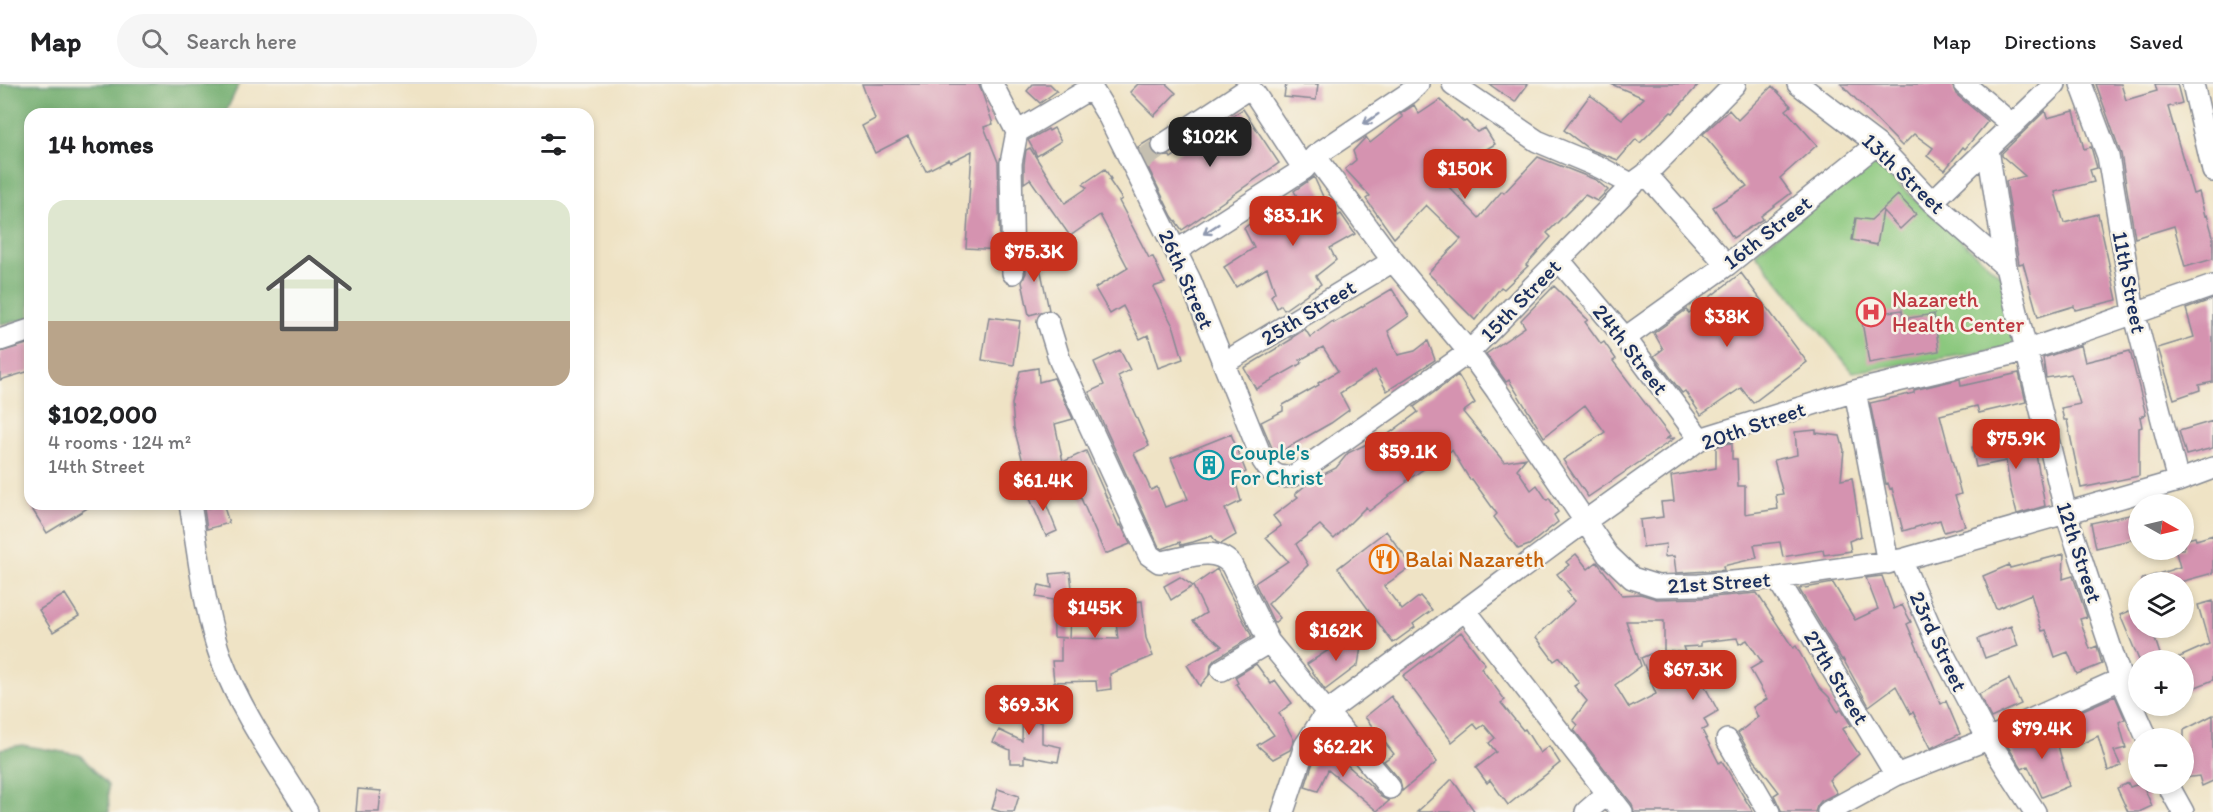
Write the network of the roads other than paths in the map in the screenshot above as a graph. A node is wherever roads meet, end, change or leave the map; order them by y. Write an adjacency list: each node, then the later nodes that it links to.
1 (992, 84): 12 (street)
2 (1418, 84): 16 (street, one-way to 16)
3 (1453, 84): 18 (street)
4 (1735, 84): 18 (street, 15th Street)
5 (1798, 84): 13 (street, 13th Street)
6 (1964, 84): 11 (street)
7 (2055, 84): 11 (street)
8 (2081, 84): 27 (street, 11th Street)
9 (2193, 84): 17 (street)
10 (1090, 86): 12 (street); 20 (street, 26th Street)
11 (2013, 125): 15 (street)
12 (1017, 132): 25 (street)
13 (1877, 144): 19 (street, 13th Street); 23 (street, 16th Street)
14 (1163, 145): 16 (street, 21st Street)
15 (1988, 149): 19 (street); 24 (street, 12th Street)
16 (1310, 163): 20 (street, one-way to 20); 22 (street, 21st Street)
17 (2213, 171)
18 (1639, 179): 21 (street, 15th Street); 23 (street)
19 (1932, 202): 24 (street, 13th Street)
20 (1176, 251): 34 (street, 26th Street)
21 (1559, 260): 30 (street, 24th Street); 33 (street, 15th Street)
22 (1393, 261): 33 (street, 21st Street); 34 (street, 25th Street)
23 (1727, 265): 30 (street, 16th Street)
24 (2006, 267): 32 (street, 12th Street)
25 (1013, 273)
26 (2213, 286): 27 (street, 20th Street)
27 (2134, 312): 32 (street, 20th Street); 39 (street, 11th Street)
28 (1048, 322): 46 (street)
29 (24, 332): 31 (street)
30 (1625, 338): 36 (street, 24th Street)
31 (0, 340)
32 (2025, 351): 35 (street, 20th Street); 41 (street, 12th Street)
33 (1468, 352): 38 (street, 15th Street); 42 (street, 21st Street)
34 (1224, 363): 38 (street, 26th Street)
35 (1855, 391): 36 (street, 20th Street); 43 (street, 23rd Street)
36 (1700, 439): 42 (street, 20th Street)
37 (2213, 468): 39 (street, 21st Street)
38 (1277, 477)
39 (2178, 481): 41 (street, 21st Street)
40 (191, 510): 58 (street)
41 (2066, 513): 43 (street, 21st Street); 48 (street, 12th Street)
42 (1584, 522): 44 (street, 21st Street); 45 (street, 20th Street)
43 (1895, 561): 44 (street, 21st Street); 51 (street, 23rd Street)
44 (1777, 578): 53 (street, 27th Street)
45 (1465, 609): 49 (street, 20th Street); 55 (street)
46 (1269, 642): 47 (street); 49 (street)
47 (1222, 670)
48 (2121, 679): 50 (street, 12th Street); 51 (street)
49 (1326, 713): 54 (street); 59 (street)
50 (2142, 728)
51 (1988, 739): 53 (street); 64 (street, 23rd Street)
52 (1727, 740): 62 (street)
53 (1896, 775): 63 (street)
54 (1390, 788)
55 (1608, 793): 60 (street); 61 (street)
56 (2171, 794): 57 (street)
57 (2178, 810)
58 (307, 812)
59 (1283, 812)
60 (1586, 812)
61 (1622, 812)
62 (1769, 812)
63 (1828, 812)
64 (2035, 812)

